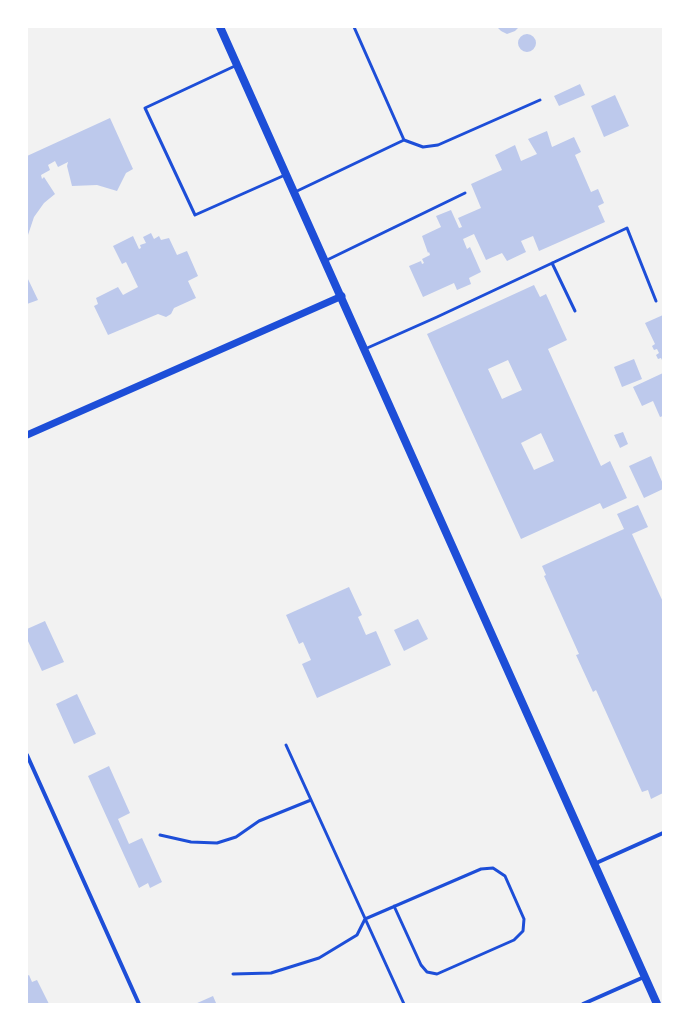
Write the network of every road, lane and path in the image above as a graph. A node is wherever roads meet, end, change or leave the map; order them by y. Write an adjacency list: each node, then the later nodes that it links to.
1 (220, 27): 3 (main road)
2 (354, 27): 5 (lane)
3 (237, 65): 6 (main road); 6 (lane)
4 (540, 100): 5 (lane)
5 (404, 140): 7 (lane)
6 (286, 174): 7 (main road)
7 (295, 192): 9 (main road)
8 (465, 193): 9 (lane)
9 (326, 261): 11 (main road)
10 (552, 263): 12 (lane); 13 (lane); 14 (lane)
11 (342, 296): 14 (main road); 15 (street)
12 (656, 301)
13 (575, 311)
14 (365, 349): 21 (main road)
15 (27, 434)
16 (286, 746): 18 (lane)
17 (27, 755): 26 (street)
18 (311, 800): 20 (lane); 23 (lane)
19 (663, 833): 21 (street)
20 (160, 835)
21 (594, 864): 25 (main road)
22 (394, 906): 22 (lane); 23 (lane)
23 (365, 919): 24 (lane); 27 (lane)
24 (233, 974)
25 (644, 977): 28 (street); 29 (main road)
26 (139, 1004)
27 (404, 1004)
28 (583, 1004)
29 (657, 1004)

